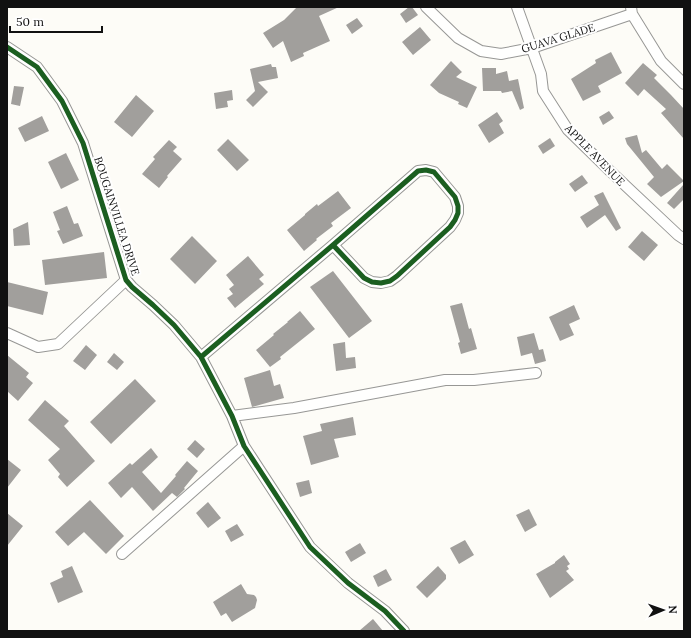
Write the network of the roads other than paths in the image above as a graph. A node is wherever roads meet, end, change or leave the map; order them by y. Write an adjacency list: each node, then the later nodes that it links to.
1 (426, 7): 5 (street, GUAVA GLADE)
2 (517, 7): 5 (street, APPLE AVENUE)
3 (631, 10): 5 (street, GUAVA GLADE); 6 (street)
4 (7, 47): 9 (street, BOUGAINVILLEA DRIVE)
5 (532, 48): 7 (street, APPLE AVENUE)
6 (684, 84)
7 (684, 239)
8 (333, 245): 8 (street); 11 (street)
9 (126, 280): 10 (street); 11 (street, BOUGAINVILLEA DRIVE)
10 (7, 333)
11 (201, 357): 13 (street, BOUGAINVILLEA DRIVE)
12 (536, 374): 13 (street)
13 (232, 416): 14 (street, BOUGAINVILLEA DRIVE)
14 (244, 446): 15 (street); 16 (street, BOUGAINVILLEA DRIVE)
15 (122, 554)
16 (404, 631)

